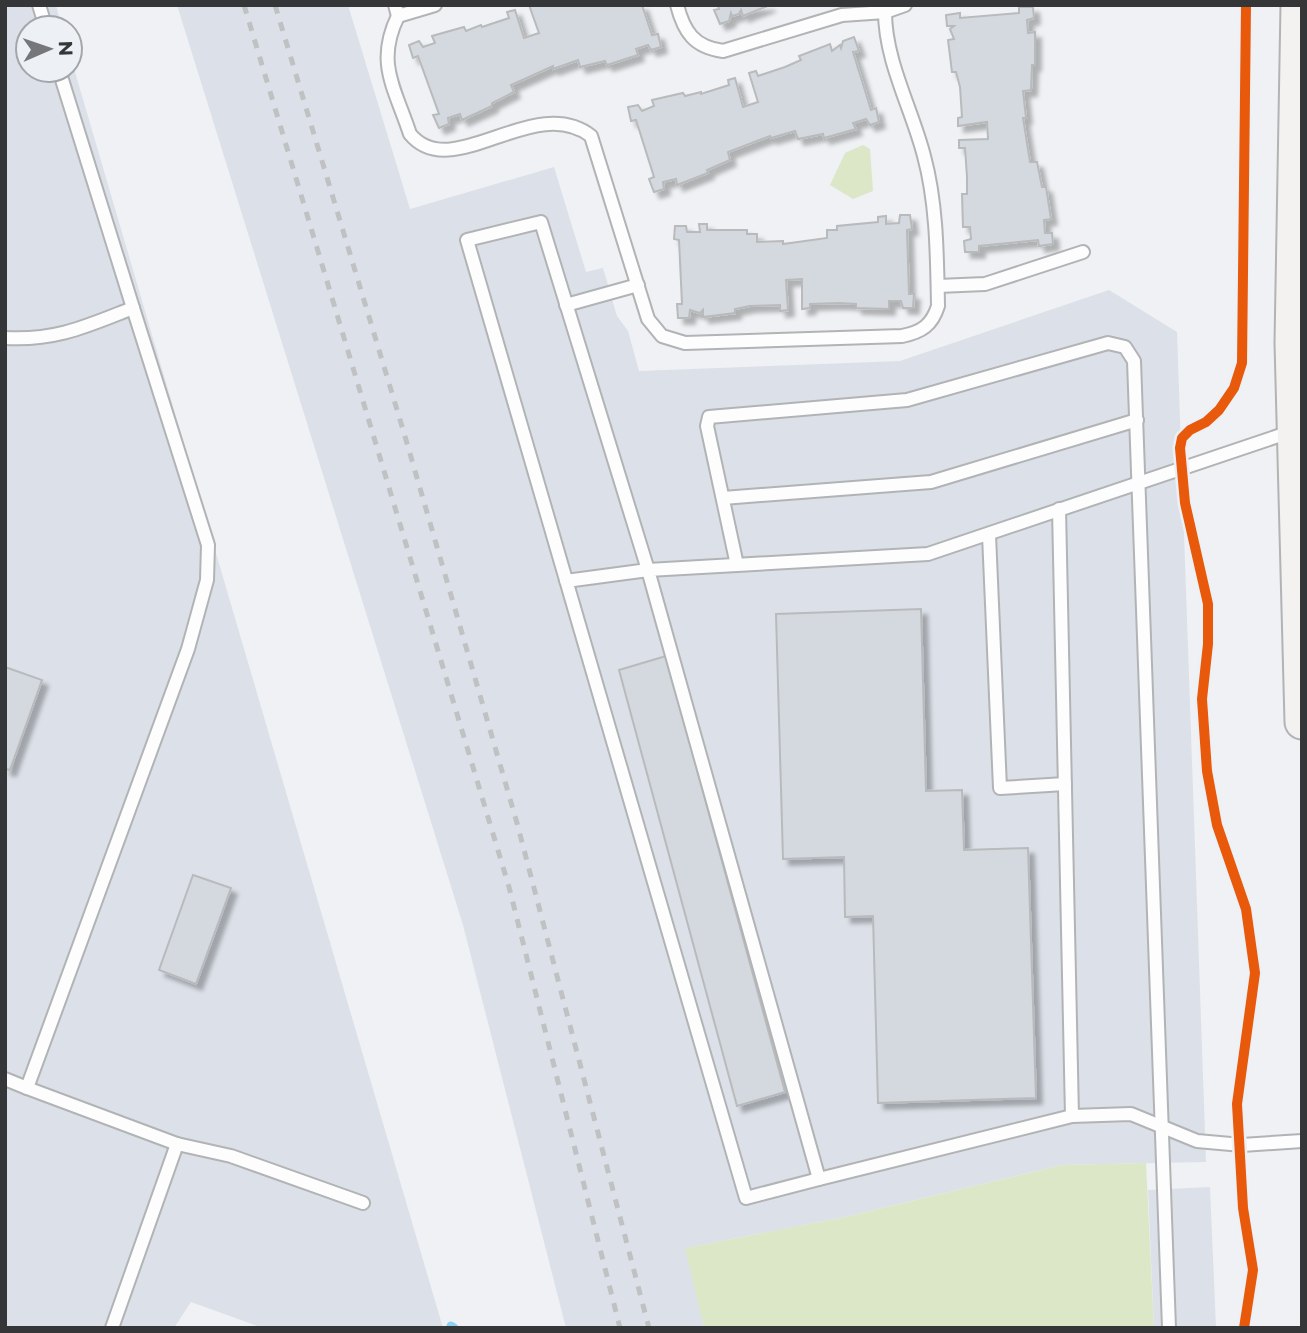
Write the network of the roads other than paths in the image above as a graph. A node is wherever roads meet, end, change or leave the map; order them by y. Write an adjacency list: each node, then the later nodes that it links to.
1 (435, 5): 6 (lane)
2 (677, 5): 5 (lane)
3 (905, 5): 5 (lane)
4 (1298, 5): 15 (main road)
5 (884, 8): 10 (lane)
6 (396, 11): 9 (lane)
7 (63, 84): 12 (lane)
8 (1083, 252): 10 (lane)
9 (638, 285): 10 (lane); 11 (lane)
10 (938, 286)
11 (566, 305): 21 (lane); 22 (lane)
12 (133, 308): 13 (lane); 26 (lane)
13 (5, 338)
14 (1137, 420): 16 (lane); 17 (lane); 17 (lane)
15 (1293, 431): 16 (lane); 23 (main road)
16 (1140, 482): 18 (lane); 28 (lane)
17 (723, 498): 20 (lane)
18 (1059, 509): 19 (lane); 24 (lane)
19 (989, 535): 20 (lane); 24 (lane)
20 (737, 565): 21 (lane)
21 (648, 570): 22 (lane); 31 (lane)
22 (566, 581): 31 (lane)
23 (1302, 722)
24 (1065, 783): 27 (lane)
25 (5, 1079): 26 (lane)
26 (27, 1087): 30 (lane)
27 (1072, 1116): 28 (lane); 31 (lane)
28 (1162, 1126): 29 (lane); 34 (lane)
29 (1302, 1141)
30 (177, 1144): 32 (lane); 33 (lane)
31 (818, 1179)
32 (363, 1203)
33 (113, 1328)
34 (1169, 1328)

